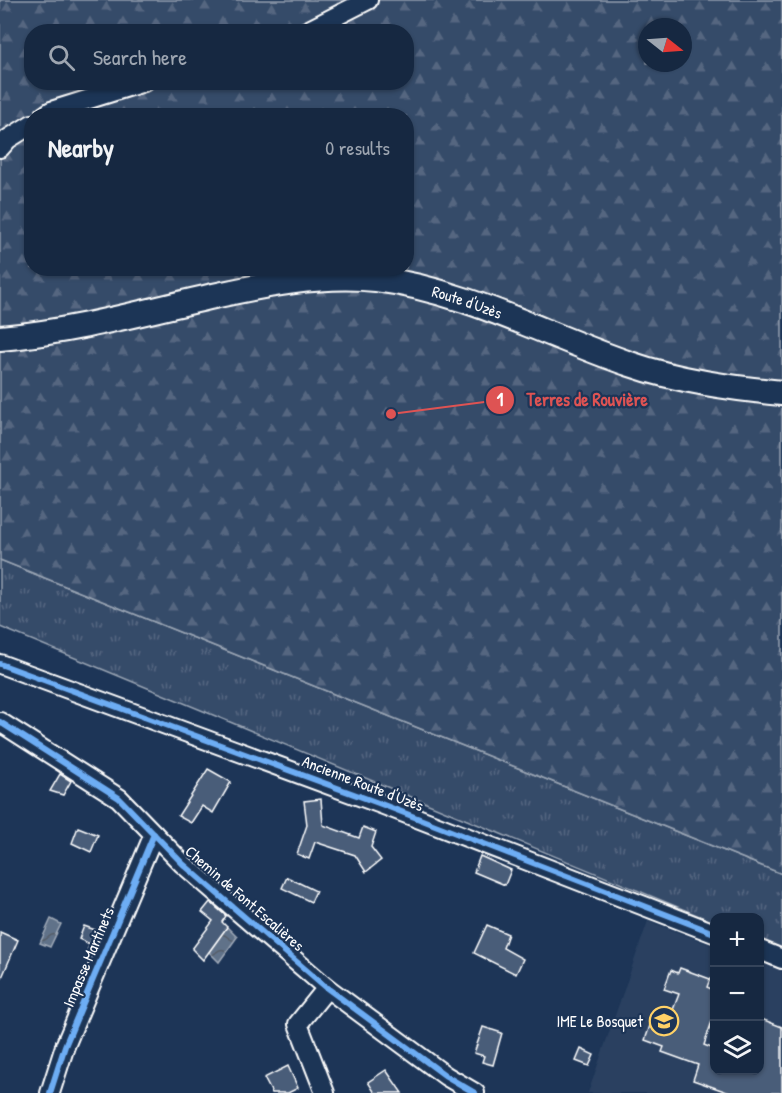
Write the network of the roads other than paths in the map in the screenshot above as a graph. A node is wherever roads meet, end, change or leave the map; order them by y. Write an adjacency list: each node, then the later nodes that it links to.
1 (368, 0): 2 (street)
2 (321, 24)
3 (118, 90): 4 (street)
4 (61, 108)
5 (24, 128): 6 (street)
6 (0, 148)
7 (0, 338): 8 (main road, Route d'Uzès)
8 (782, 393)
9 (0, 663): 12 (street, Ancienne Route d'Uzès)
10 (0, 723): 11 (street, Chemin de Font Escalières)
11 (154, 834): 15 (street, Chemin de Font Escalières); 16 (street, Impasse Martinets)
12 (710, 931)
13 (764, 952): 14 (street)
14 (782, 959)
15 (327, 988): 17 (street); 18 (street, Chemin de Font Escalières)
16 (50, 1093)
17 (325, 1093)
18 (475, 1093)

